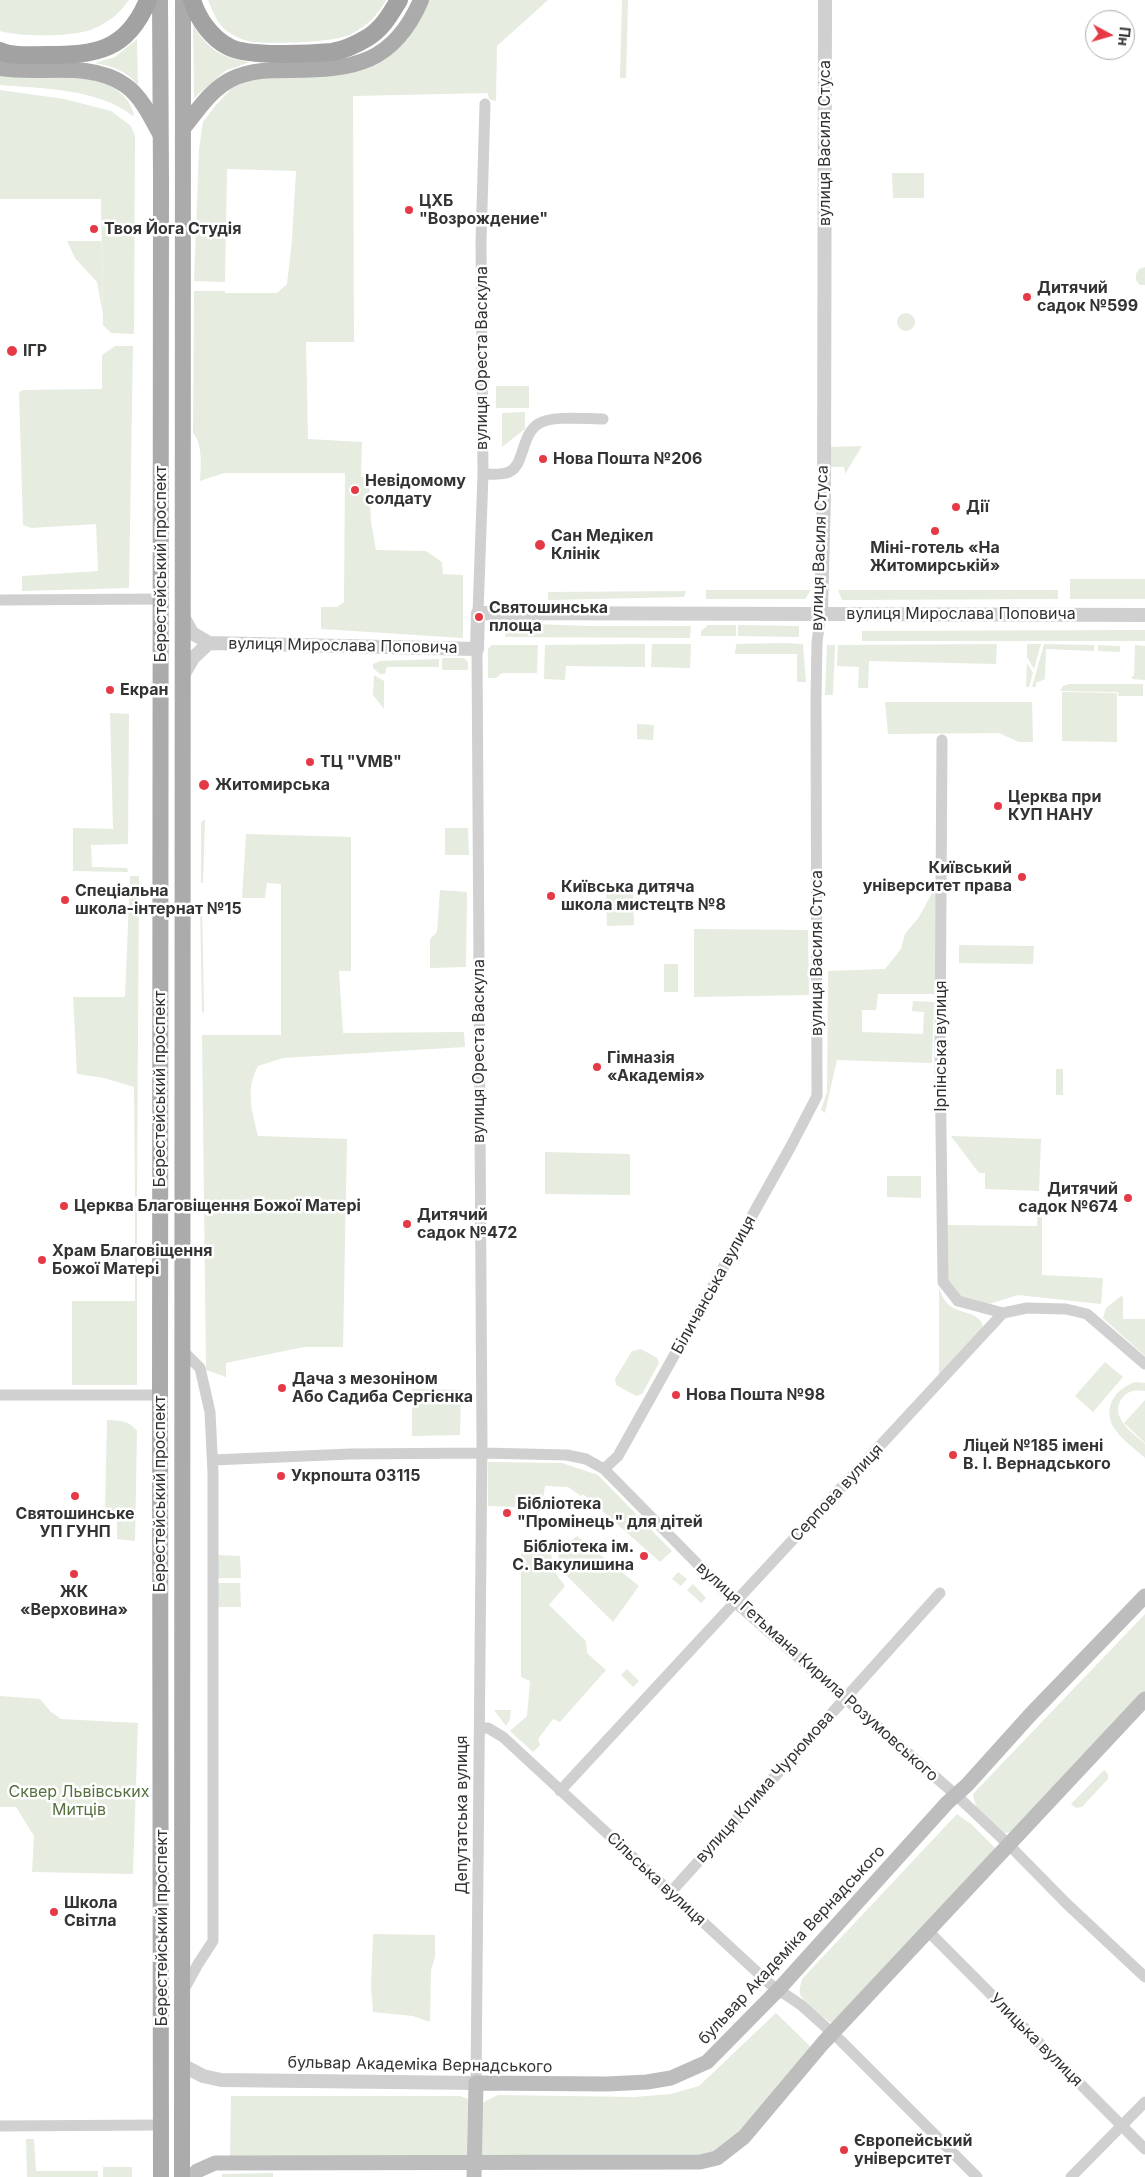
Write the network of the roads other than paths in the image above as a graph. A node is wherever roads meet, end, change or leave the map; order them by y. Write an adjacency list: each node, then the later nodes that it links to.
1 (148, 0): 8 (highway)
2 (160, 0): 12 (main road, Берестейський проспект)
3 (183, 0): 11 (main road, Берестейський проспект)
4 (192, 0): 5 (highway)
5 (399, 0)
6 (421, 0): 11 (main road)
7 (826, 0): 17 (street, вулиця Василя Стуса)
8 (0, 52)
9 (0, 68): 12 (main road)
10 (485, 104): 14 (street, вулиця Ореста Васкула)
11 (184, 127): 19 (main road, Берестейський проспект)
12 (161, 136): 15 (main road, Берестейський проспект)
13 (603, 419): 14 (street)
14 (483, 474): 18 (street, вулиця Ореста Васкула)
15 (161, 599): 16 (street); 30 (main road, Берестейський проспект)
16 (0, 600)
17 (821, 612): 18 (street, вулиця Мирослава Поповича); 20 (street, вулиця Мирослава Поповича); 25 (street, вулиця Василя Стуса)
18 (478, 613): 22 (street)
19 (182, 614): 21 (street, вулиця Мирослава Поповича); 23 (main road, Берестейський проспект)
20 (1145, 615)
21 (210, 643): 22 (street, вулиця Мирослава Поповича); 23 (street, вулиця Мирослава Поповича)
22 (477, 649): 31 (street, вулиця Ореста Васкула)
23 (182, 677): 27 (main road, Берестейський проспект)
24 (942, 740): 26 (street, Ірпінська вулиця)
25 (817, 1096): 33 (street, Біличанська вулиця)
26 (1003, 1312): 28 (street); 36 (street, Серпова вулиця)
27 (181, 1350): 32 (street, Берестейський проспект); 47 (main road, Берестейський проспект)
28 (1145, 1364)
29 (0, 1395): 30 (street)
30 (160, 1395): 52 (main road, Берестейський проспект)
31 (482, 1453): 32 (street, вулиця Гетьмана Кирила Розумовського); 33 (street, вулиця Гетьмана Кирила Розумовського); 39 (street, Депутатська вулиця)
32 (212, 1460): 47 (street, Берестейський проспект)
33 (604, 1469): 36 (street, вулиця Гетьмана Кирила Розумовського)
34 (940, 1592): 37 (street, вулиця Клима Чурюмова)
35 (1145, 1596): 41 (main road, бульвар Академіка Вернадського)
36 (735, 1602): 37 (street, вулиця Гетьмана Кирила Розумовського); 40 (street, Серпова вулиця)
37 (845, 1698): 41 (street, вулиця Гетьмана Кирила Розумовського); 43 (street, вулиця Клима Чурюмова)
38 (1145, 1699): 42 (main road)
39 (480, 1728): 40 (street, Сільська вулиця); 50 (street, Депутатська вулиця)
40 (560, 1791): 43 (street, Сільська вулиця)
41 (956, 1795): 42 (street, вулиця Гетьмана Кирила Розумовського); 46 (main road, бульвар Академіка Вернадського)
42 (1008, 1844): 44 (main road); 45 (street, вулиця Гетьмана Кирила Розумовського)
43 (670, 1893): 46 (street, Сільська вулиця)
44 (928, 1932): 48 (main road); 54 (street, Улицька вулиця)
45 (1145, 1978)
46 (779, 1989): 48 (street, Сільська вулиця); 50 (main road, бульвар Академіка Вернадського)
47 (181, 1995): 49 (main road, Берестейський проспект)
48 (832, 2034): 56 (main road); 60 (street, Сільська вулиця)
49 (182, 2065): 50 (street, бульвар Академіка Вернадського); 58 (main road, Берестейський проспект)
50 (476, 2083): 56 (main road, Депутатська вулиця)
51 (1145, 2102): 54 (street)
52 (161, 2125): 53 (street); 57 (main road, Берестейський проспект)
53 (0, 2126)
54 (1122, 2126): 55 (street, Улицька вулиця); 61 (street)
55 (1145, 2149)
56 (474, 2170): 59 (main road)
57 (161, 2177)
58 (182, 2177)
59 (192, 2177)
60 (977, 2177)
61 (1071, 2177)

